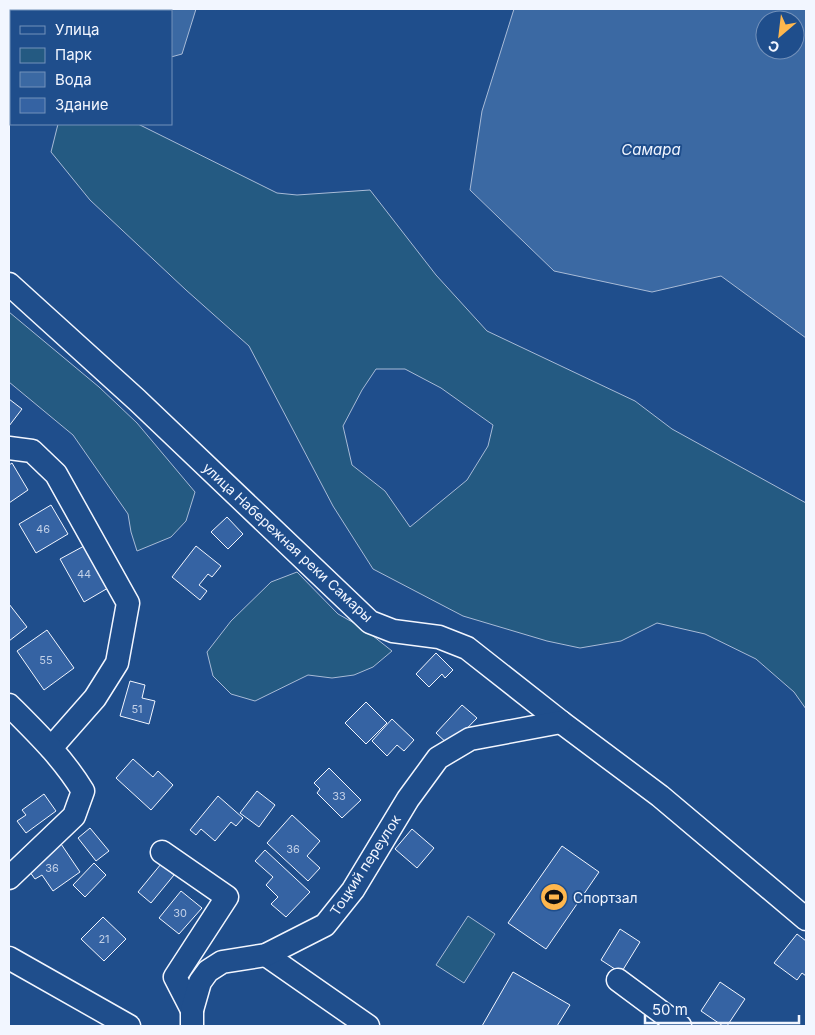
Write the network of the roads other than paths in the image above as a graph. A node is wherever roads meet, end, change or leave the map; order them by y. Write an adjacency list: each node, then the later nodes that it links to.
1 (9, 284): 4 (street, улица Набережная реки Самары)
2 (9, 448): 5 (street)
3 (9, 706): 5 (street)
4 (561, 722): 8 (street, улица Набережная реки Самары); 9 (street, Тоцкий переулок)
5 (51, 748): 7 (street)
6 (162, 852): 12 (street)
7 (9, 878)
8 (806, 919)
9 (266, 955): 12 (street, Тоцкий переулок); 14 (street)
10 (9, 958): 13 (street)
11 (618, 980): 15 (street)
12 (192, 1018)
13 (129, 1026)
14 (368, 1026)
15 (680, 1026)

